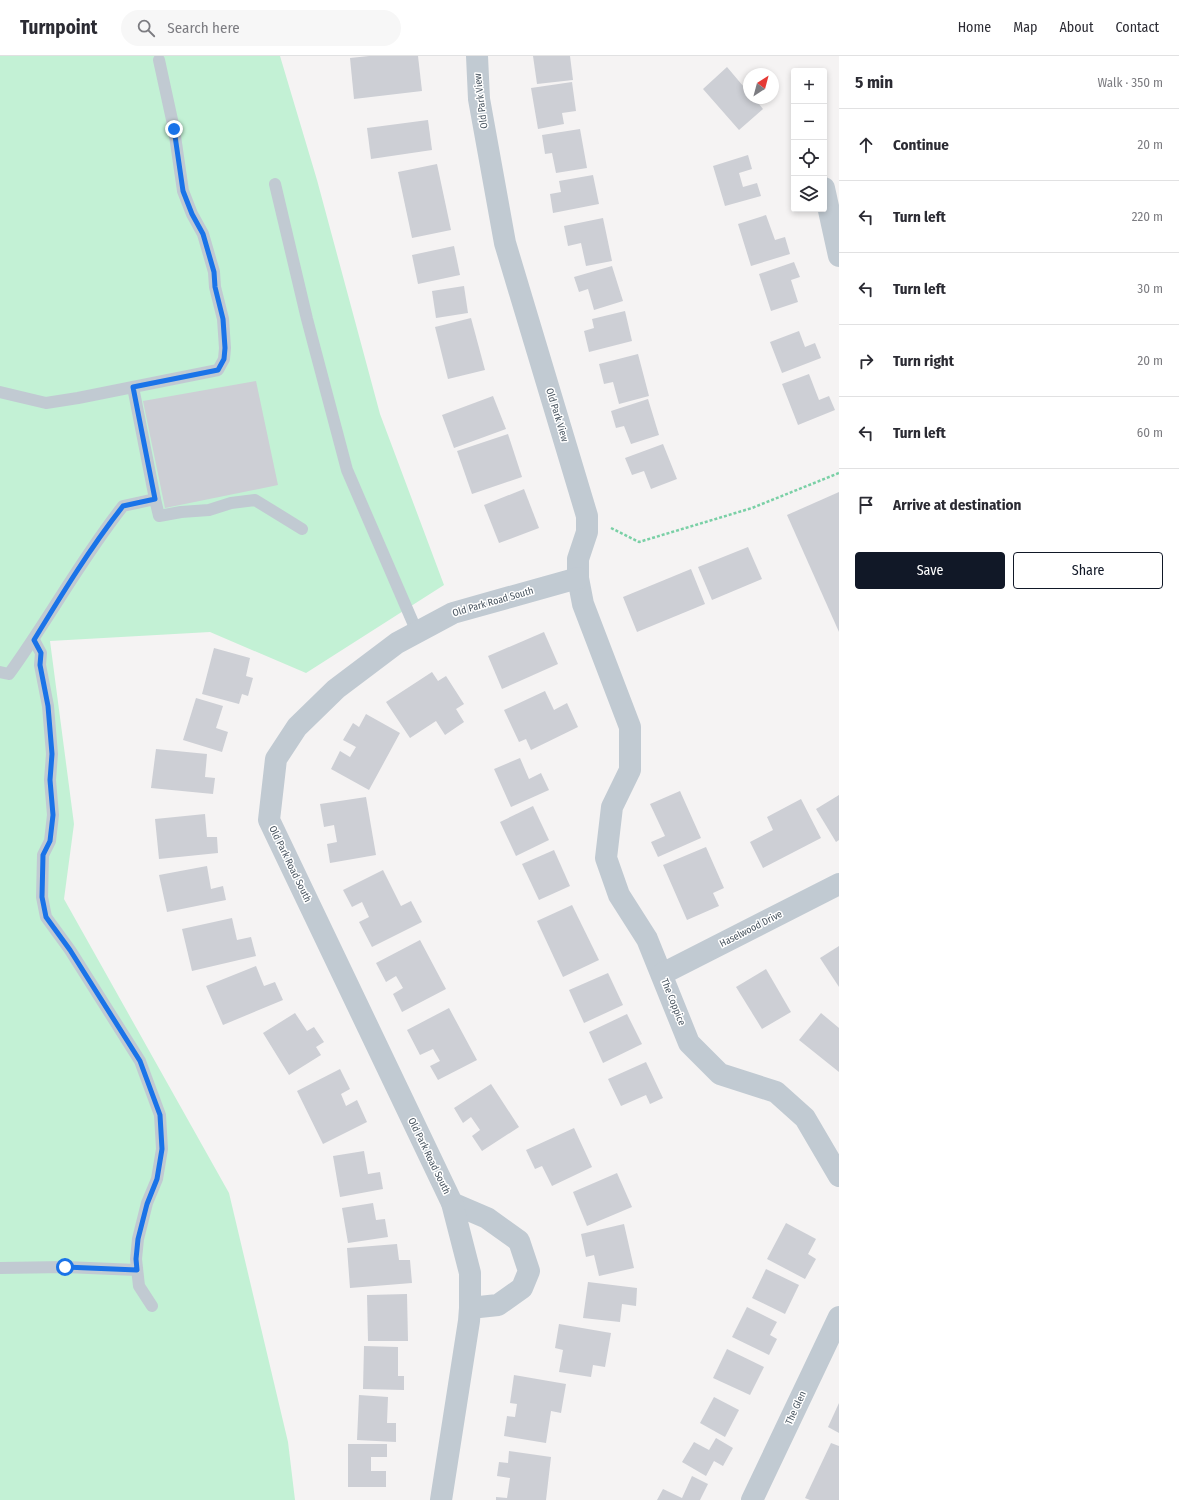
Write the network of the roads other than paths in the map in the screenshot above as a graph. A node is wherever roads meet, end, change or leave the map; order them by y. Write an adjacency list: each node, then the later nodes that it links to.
1 (476, 56): 10 (street, Old Park View)
2 (158, 60): 6 (lane)
3 (275, 184): 11 (lane)
4 (827, 202): 5 (street)
5 (839, 256)
6 (133, 387): 7 (lane); 8 (lane)
7 (0, 392)
8 (155, 499): 9 (lane); 12 (lane)
9 (302, 529)
10 (578, 578): 11 (street, Old Park Road South); 14 (street, Old Park View)
11 (417, 632): 18 (street, Old Park Road South)
12 (34, 640): 13 (lane); 20 (lane)
13 (0, 672)
14 (630, 770): 16 (street, The Coppice)
15 (839, 884): 16 (street, Haselwood Drive)
16 (662, 974): 17 (street, The Coppice)
17 (839, 1176)
18 (452, 1204): 22 (street, Old Park Road South); 22 (street, Old Park Road South)
19 (0, 1268): 20 (lane)
20 (137, 1270): 21 (lane)
21 (152, 1306)
22 (470, 1308): 24 (street, Old Park Road South)
23 (839, 1317): 25 (street, The Glen)
24 (441, 1500)
25 (752, 1500)

